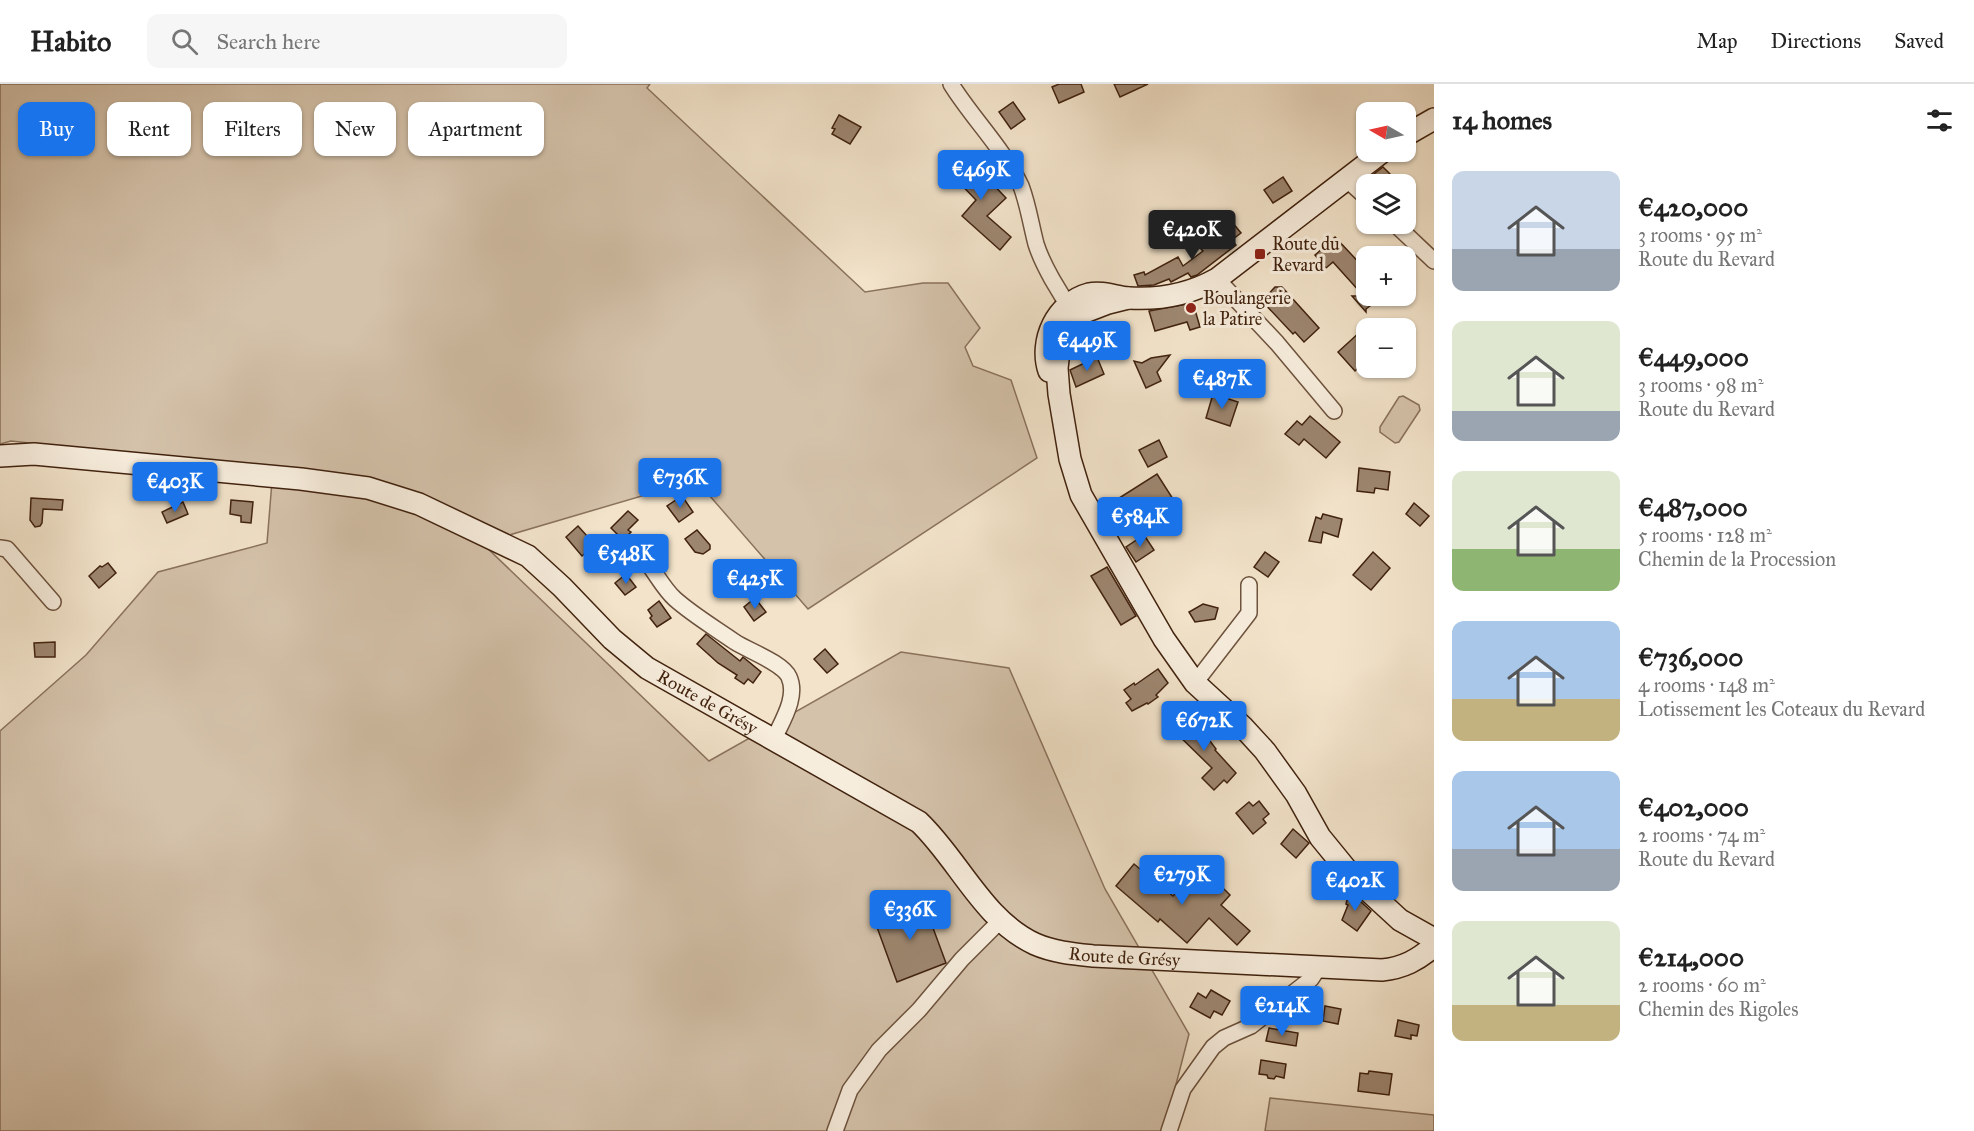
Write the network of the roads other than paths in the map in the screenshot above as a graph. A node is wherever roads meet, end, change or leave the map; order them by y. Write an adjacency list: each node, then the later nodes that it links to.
1 (951, 84): 10 (street)
2 (1434, 119): 3 (main road)
3 (1416, 129)
4 (1370, 162): 5 (main road)
5 (1347, 180): 6 (street); 9 (main road)
6 (1356, 188)
7 (1406, 234): 8 (street)
8 (1434, 261)
9 (1217, 279): 10 (main road); 11 (street)
10 (1072, 311): 17 (main road)
11 (1334, 411)
12 (0, 456): 18 (main road, Route de Grésy)
13 (0, 548): 16 (street)
14 (652, 570): 18 (street)
15 (1249, 585): 17 (street)
16 (54, 602)
17 (1195, 684): 20 (main road)
18 (774, 739): 19 (main road, Route de Grésy)
19 (1001, 920): 21 (main road, Route de Grésy); 22 (street)
20 (1431, 935): 21 (main road, Route de Grésy)
21 (1319, 967): 23 (street)
22 (835, 1131)
23 (1168, 1131)

